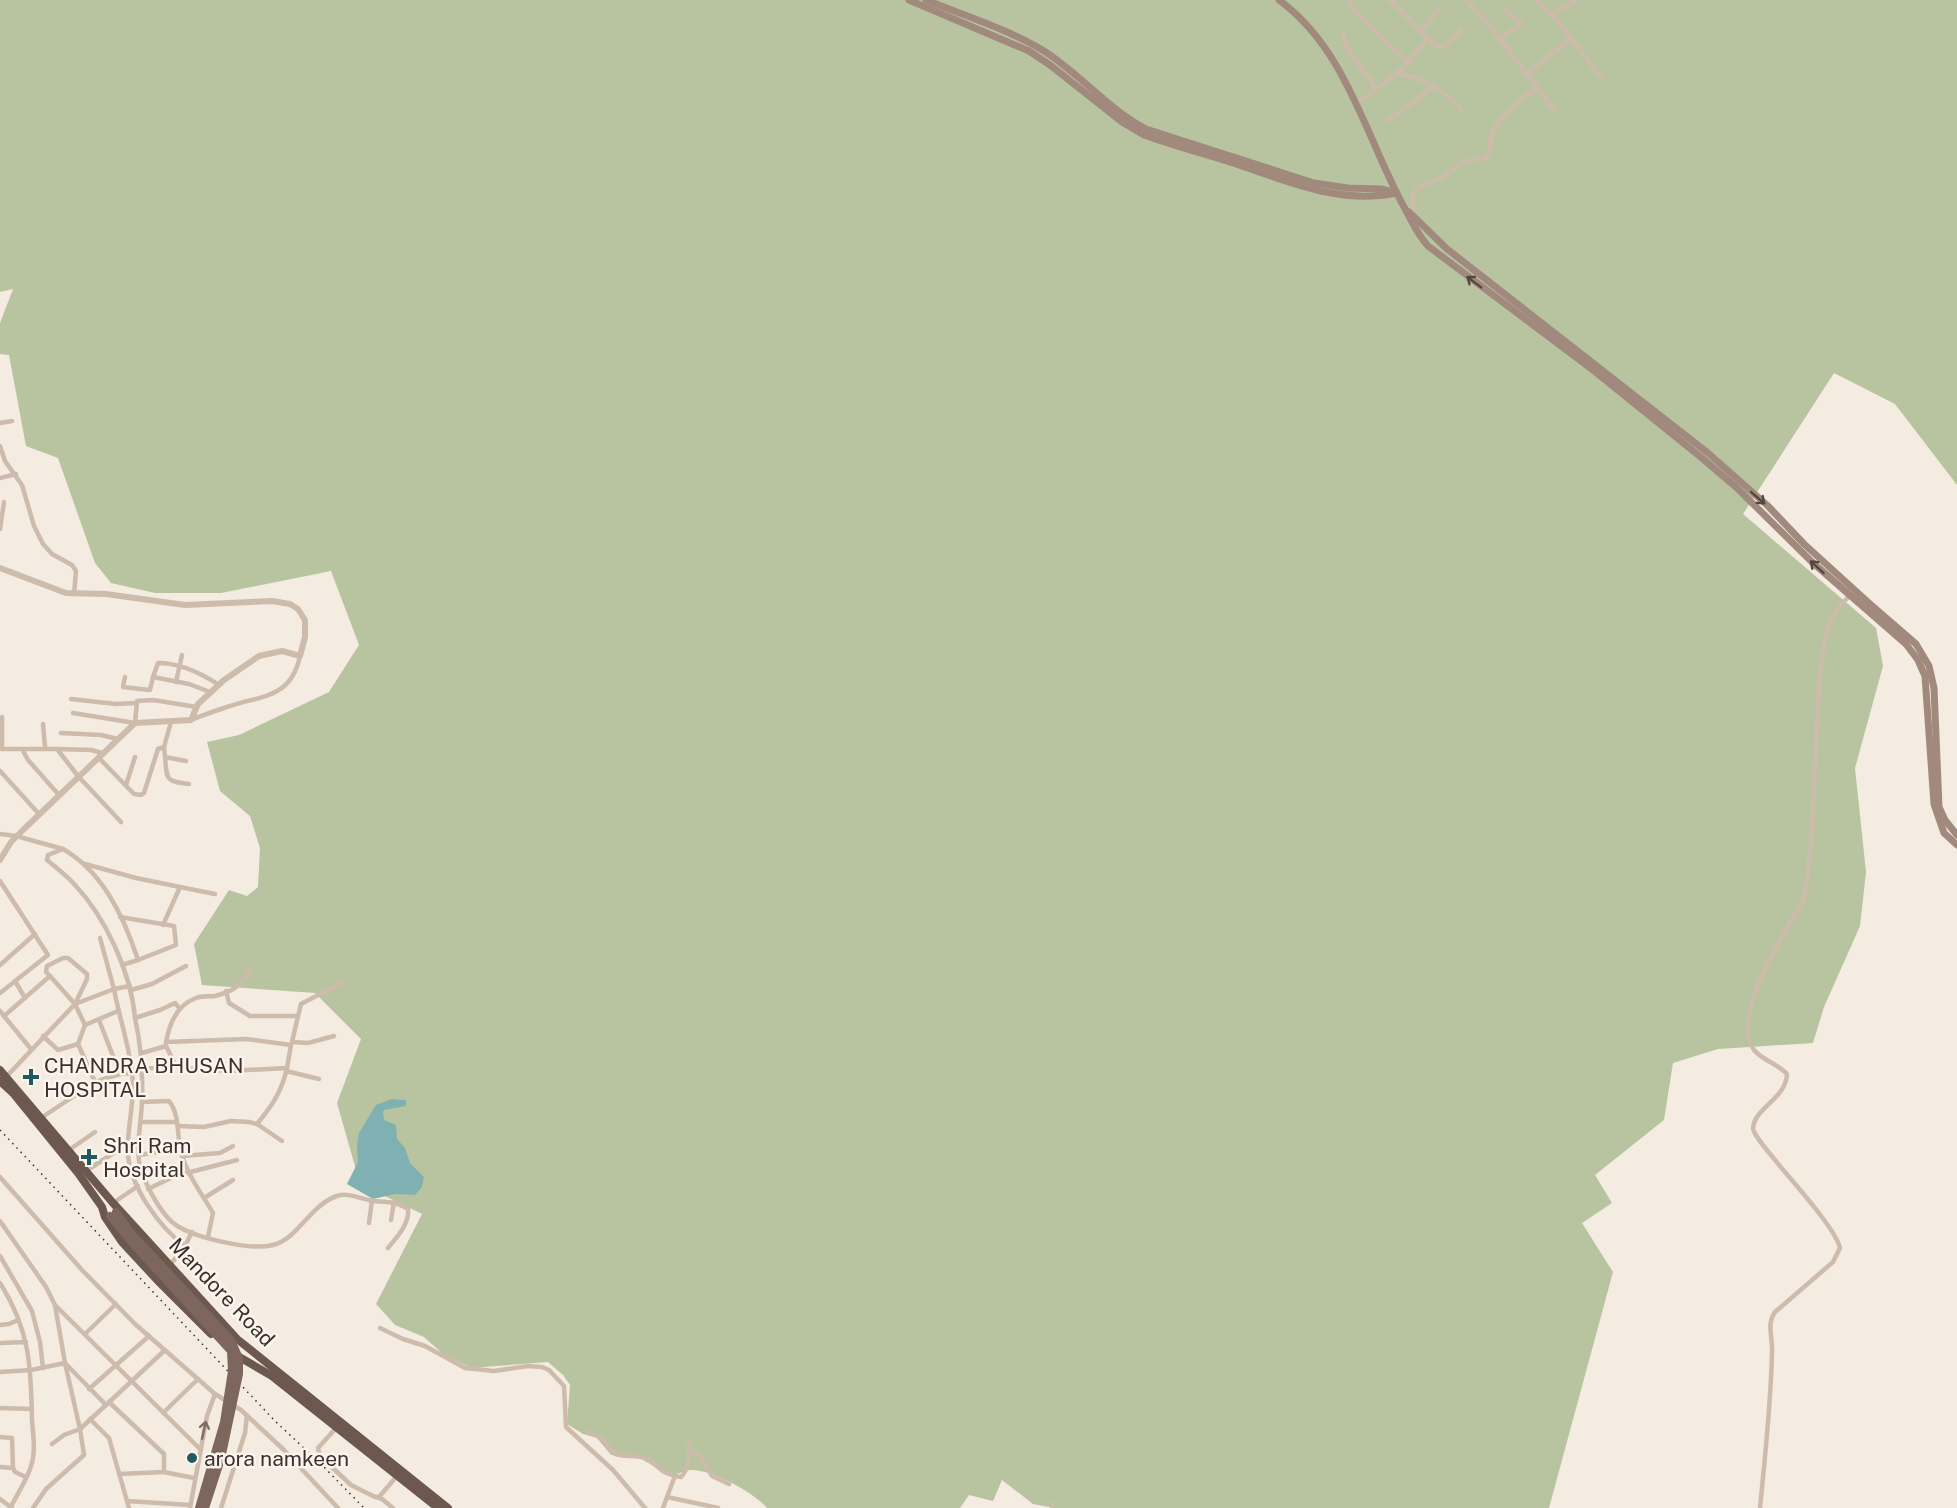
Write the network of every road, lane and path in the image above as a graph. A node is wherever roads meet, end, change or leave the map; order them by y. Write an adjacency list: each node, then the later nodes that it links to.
1 (909, 0): 31 (main road)
2 (926, 0): 31 (main road)
3 (1279, 0): 27 (main road)
4 (1349, 0): 20 (street)
5 (1390, 0): 15 (street)
6 (1466, 0): 18 (street)
7 (1535, 0): 13 (street)
8 (1559, 0): 10 (street)
9 (1576, 0): 10 (street)
10 (1565, 7): 13 (street)
11 (1440, 8): 15 (street)
12 (1505, 9): 18 (street)
13 (1551, 15): 19 (street)
14 (1461, 30): 17 (street)
15 (1421, 31): 17 (street)
16 (1343, 34): 26 (street)
17 (1428, 38): 20 (street)
18 (1500, 39): 22 (street)
19 (1570, 39): 22 (street); 23 (street)
20 (1408, 62): 21 (street)
21 (1397, 73): 24 (street); 26 (street)
22 (1527, 73): 25 (street)
23 (1600, 77)
24 (1434, 85): 28 (street); 30 (street)
25 (1538, 87): 29 (street); 33 (street)
26 (1376, 89): 27 (street)
27 (1357, 103): 31 (main road)
28 (1461, 109)
29 (1554, 111)
30 (1387, 121)
31 (1396, 193): 32 (main road)
32 (1405, 208): 33 (main road); 43 (main road, one-way to 32)
33 (1412, 215): 80 (main road, one-way to 80)
34 (12, 421): 35 (street)
35 (0, 423)
36 (0, 446): 37 (street)
37 (16, 474): 38 (street); 42 (street)
38 (0, 478)
39 (4, 502): 40 (street)
40 (0, 529)
41 (0, 568): 42 (street)
42 (74, 594): 45 (street)
43 (1849, 596): 81 (main road); 227 (street)
44 (182, 655): 46 (street)
45 (300, 656): 50 (street); 58 (street)
46 (180, 668): 48 (street); 49 (street); 50 (street)
47 (125, 677): 51 (street)
48 (153, 677): 49 (street); 51 (street)
49 (176, 682): 52 (street)
50 (219, 685): 52 (street)
51 (138, 689): 54 (street)
52 (210, 692): 55 (street)
53 (71, 699): 54 (street)
54 (137, 702): 55 (street); 60 (street)
55 (197, 707): 58 (street)
56 (73, 713): 60 (street)
57 (2, 717): 66 (street)
58 (191, 720): 59 (street)
59 (171, 722): 60 (street); 65 (street)
60 (135, 723): 63 (street)
61 (43, 724): 64 (street)
62 (61, 733): 63 (street)
63 (118, 739): 69 (street)
64 (45, 747): 67 (street); 68 (street)
65 (164, 747): 71 (street); 76 (street)
66 (1, 749): 67 (street)
67 (22, 749): 77 (street)
68 (57, 749): 69 (street); 74 (street)
69 (100, 755): 74 (street); 76 (street)
70 (135, 757): 76 (street)
71 (165, 757): 72 (street); 75 (street)
72 (186, 760)
73 (0, 772): 78 (street)
74 (78, 776): 77 (street); 79 (street)
75 (189, 784)
76 (126, 785)
77 (59, 795): 78 (street)
78 (39, 814): 83 (street)
79 (121, 822)
80 (1954, 832): 81 (main road)
81 (1944, 833): 84 (main road)
82 (0, 834): 83 (street)
83 (16, 836): 85 (street); 86 (street)
84 (1957, 845)
85 (63, 849): 87 (street); 97 (street)
86 (0, 860)
87 (83, 864): 89 (street); 91 (street)
88 (0, 881): 93 (street)
89 (180, 887): 90 (street); 92 (street)
90 (215, 894)
91 (120, 917): 92 (street); 95 (street)
92 (163, 924): 95 (street)
93 (35, 934): 96 (street); 101 (street)
94 (99, 938): 103 (street)
95 (138, 960): 97 (street)
96 (0, 965)
97 (122, 965): 104 (street)
98 (186, 966): 104 (street)
99 (250, 968): 105 (street)
100 (50, 976): 107 (street); 108 (street); 108 (street)
101 (15, 981): 106 (street); 107 (street)
102 (343, 982): 113 (street)
103 (114, 988): 104 (street); 108 (street); 111 (street)
104 (130, 988): 114 (street)
105 (226, 991): 109 (street); 113 (street)
106 (0, 993)
107 (25, 998): 112 (street)
108 (75, 1004): 116 (street); 117 (street)
109 (180, 1009): 114 (street); 120 (street)
110 (0, 1011): 112 (street)
111 (118, 1011): 115 (street); 128 (street)
112 (4, 1016): 122 (street)
113 (298, 1016): 121 (street)
114 (135, 1018): 123 (street)
115 (99, 1020): 116 (street); 129 (street)
116 (85, 1025): 119 (street)
117 (43, 1036): 119 (street); 122 (street)
118 (334, 1036): 121 (street)
119 (78, 1044): 132 (street)
120 (166, 1044): 121 (street); 123 (street); 124 (street)
121 (292, 1044): 125 (street)
122 (31, 1049): 130 (street)
123 (142, 1053): 127 (street)
124 (176, 1066): 125 (street); 127 (street)
125 (286, 1069): 131 (street); 137 (street)
126 (0, 1070): 130 (highway, Mandore Road)
127 (142, 1070): 128 (street); 133 (street)
128 (132, 1073): 129 (street); 140 (street)
129 (120, 1074): 132 (street)
130 (3, 1078): 134 (highway, Mandore Road); 192 (highway, Mandore Road)
131 (319, 1079)
132 (95, 1082): 134 (street)
133 (142, 1102): 135 (street); 136 (street)
134 (41, 1118): 143 (highway, Mandore Road)
135 (141, 1122): 136 (street); 144 (street)
136 (177, 1124): 137 (street); 141 (street)
137 (257, 1124): 139 (street)
138 (95, 1132): 143 (street)
139 (282, 1141)
140 (129, 1143): 147 (street); 151 (street)
141 (179, 1146): 144 (street); 145 (street)
142 (233, 1146): 145 (street)
143 (69, 1150): 147 (highway, Mandore Road)
144 (139, 1155): 152 (street)
145 (182, 1156): 148 (street)
146 (237, 1160): 148 (street)
147 (86, 1172): 156 (highway, Mandore Road)
148 (188, 1172): 152 (street); 153 (street)
149 (0, 1177): 167 (street)
150 (233, 1180): 153 (street)
151 (138, 1186): 156 (street); 162 (street)
152 (148, 1189): 160 (street)
153 (204, 1198): 161 (street)
154 (372, 1200): 155 (street); 159 (street); 161 (street)
155 (393, 1202): 157 (street); 163 (street)
156 (113, 1203): 165 (highway, Mandore Road)
157 (391, 1220)
158 (0, 1221): 168 (street)
159 (369, 1223)
160 (192, 1232): 161 (street); 162 (street)
161 (208, 1237)
162 (185, 1246): 165 (street)
163 (388, 1248)
164 (0, 1256): 179 (street)
165 (169, 1266): 223 (highway, Mandore Road)
166 (0, 1283): 169 (street)
167 (116, 1304): 172 (street); 173 (street)
168 (55, 1305): 172 (street); 177 (street)
169 (18, 1320): 170 (street); 174 (street)
170 (0, 1325)
171 (380, 1328): 224 (street)
172 (85, 1334): 178 (street)
173 (149, 1336): 176 (street); 178 (street)
174 (26, 1342): 175 (street); 180 (street)
175 (0, 1343)
176 (165, 1350): 182 (street); 183 (street)
177 (65, 1363): 179 (street); 184 (street); 193 (street)
178 (116, 1365): 183 (street); 184 (street)
179 (43, 1368): 180 (street)
180 (31, 1370): 181 (street); 188 (street)
181 (0, 1372)
182 (198, 1379): 185 (street); 189 (street)
183 (131, 1381): 186 (street); 189 (street)
184 (89, 1389): 186 (street)
185 (215, 1394): 190 (street); 198 (street, one-way to 185)
186 (107, 1403): 191 (street); 202 (street)
187 (0, 1408): 188 (street)
188 (32, 1409): 206 (street)
189 (163, 1413): 198 (street)
190 (247, 1415): 219 (street); 220 (street)
191 (90, 1419): 193 (street); 203 (street)
192 (337, 1427): 204 (highway, Mandore Road); 209 (street)
193 (80, 1429): 197 (street); 215 (street)
194 (588, 1432): 205 (street)
195 (0, 1437): 201 (street)
196 (689, 1442): 199 (street)
197 (52, 1444)
198 (200, 1449): 207 (street)
199 (690, 1451): 205 (street); 208 (street)
200 (0, 1467): 201 (street)
201 (13, 1468): 206 (street)
202 (164, 1472): 203 (street); 207 (street)
203 (119, 1474): 212 (street)
204 (397, 1476): 209 (street); 222 (highway, Mandore Road)
205 (675, 1476): 210 (street)
206 (26, 1477): 214 (street)
207 (194, 1478): 213 (street)
208 (729, 1484)
209 (379, 1497): 221 (street)
210 (667, 1497): 225 (street); 226 (street)
211 (0, 1499): 214 (street)
212 (127, 1501): 213 (street); 216 (street)
213 (190, 1507)
214 (11, 1508)
215 (33, 1508)
216 (129, 1508)
217 (199, 1508): 218 (main road, bridge)
218 (205, 1508)
219 (221, 1508)
220 (338, 1508)
221 (393, 1508)
222 (438, 1508)
223 (448, 1508)
224 (645, 1508)
225 (663, 1508)
226 (718, 1508)
227 (1760, 1508)

